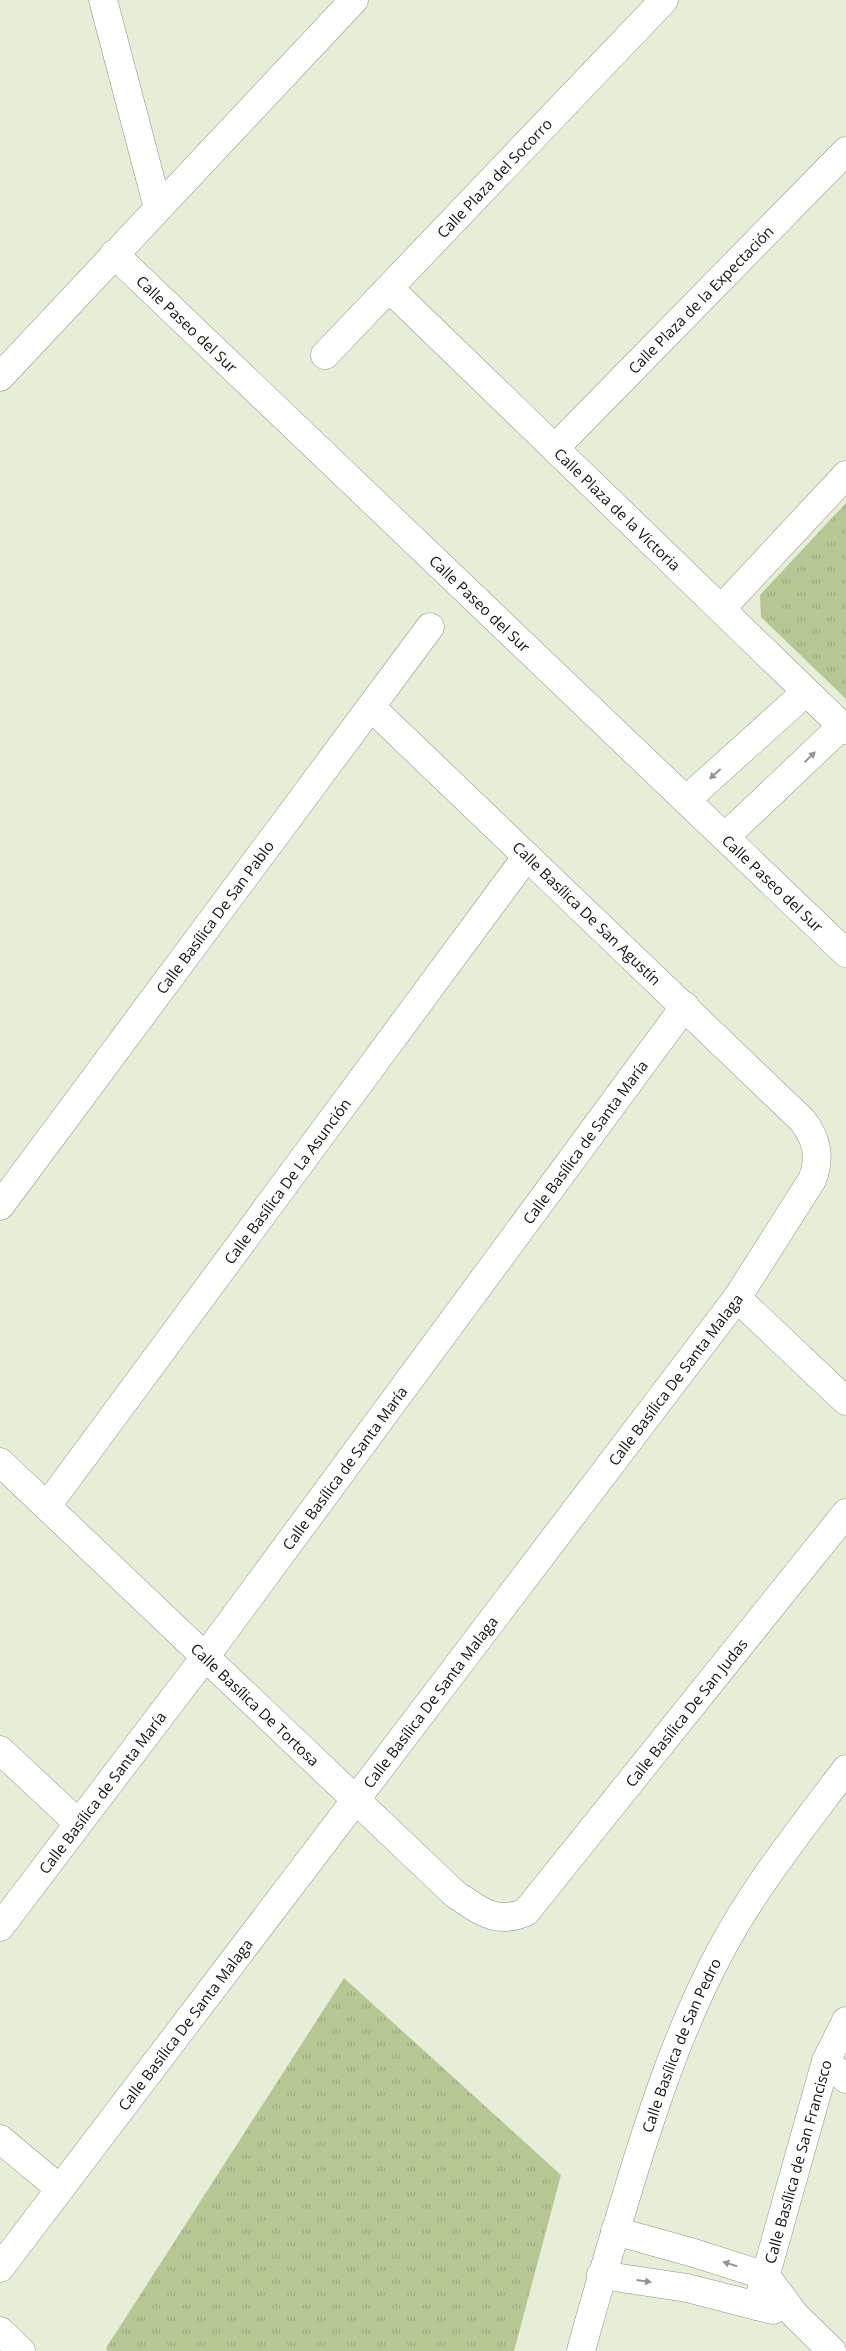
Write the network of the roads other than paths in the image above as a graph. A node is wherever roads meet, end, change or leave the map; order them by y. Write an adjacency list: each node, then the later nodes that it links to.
1 (102, 0): 5 (street)
2 (354, 0): 5 (street)
3 (664, 0): 7 (street, Calle Plaza del Socorro)
4 (846, 151): 10 (street, Calle Plaza de la Expectación)
5 (158, 208): 6 (street)
6 (114, 254): 9 (street); 17 (street, Calle Paseo del Sur)
7 (389, 288): 8 (street, Calle Plaza del Socorro); 10 (street, Calle Plaza de la Victoria)
8 (324, 355)
9 (0, 377)
10 (555, 448): 12 (street, Calle Plaza de la Victoria)
11 (846, 475): 12 (street)
12 (721, 609): 14 (street, Calle Plaza de la Victoria)
13 (430, 627): 15 (street, Calle Basílica De San Pablo)
14 (806, 692): 16 (street, Calle Plaza de la Victoria); 17 (street, one-way to 17)
15 (370, 707): 19 (street, Calle Basílica De San Agustín); 23 (street, Calle Basílica De San Pablo)
16 (844, 728): 18 (street, one-way to 16)
17 (686, 800): 18 (street, Calle Paseo del Sur)
18 (725, 837): 20 (street, Calle Paseo del Sur)
19 (527, 856): 21 (street, Calle Basílica De San Agustín); 27 (street, Calle Basílica De La Asunción)
20 (846, 953)
21 (685, 1006): 22 (street, Calle Basílica De San Agustín); 29 (street, Calle Basílica de Santa María)
22 (802, 1120): 24 (street, Calle Basílica De Santa Malaga)
23 (0, 1206)
24 (737, 1298): 25 (street); 32 (street, Calle Basílica De Santa Malaga)
25 (846, 1401)
26 (0, 1462): 27 (street, Calle Basílica De Tortosa)
27 (47, 1506): 29 (street, Calle Basílica De Tortosa)
28 (846, 1513): 34 (street, Calle Basílica De San Judas)
29 (204, 1657): 32 (street, Calle Basílica De Tortosa); 33 (street, Calle Basílica de Santa María)
30 (0, 1750): 33 (street)
31 (846, 1769): 41 (street, Calle Basílica de San Pedro)
32 (356, 1800): 34 (street, Calle Basílica De Tortosa); 40 (street, Calle Basílica De Santa Malaga)
33 (78, 1824): 35 (street, Calle Basílica de Santa María)
34 (526, 1912)
35 (0, 1927)
36 (846, 2021): 37 (street, Calle Basílica de San Francisco)
37 (826, 2061): 38 (street); 44 (street, Calle Basílica de San Francisco)
38 (846, 2079)
39 (0, 2139): 40 (street)
40 (60, 2189): 42 (street, Calle Basílica De Santa Malaga)
41 (616, 2230): 43 (street, Calle Basílica de San Pedro); 44 (street, one-way to 41)
42 (0, 2268)
43 (601, 2275): 45 (street, one-way to 45); 49 (street, Calle Basílica de San Pedro)
44 (766, 2276): 45 (street, Calle Basílica de San Francisco); 46 (street)
45 (757, 2306): 46 (street)
46 (795, 2315): 50 (street)
47 (0, 2331): 48 (street)
48 (21, 2351)
49 (581, 2351)
50 (832, 2351)

